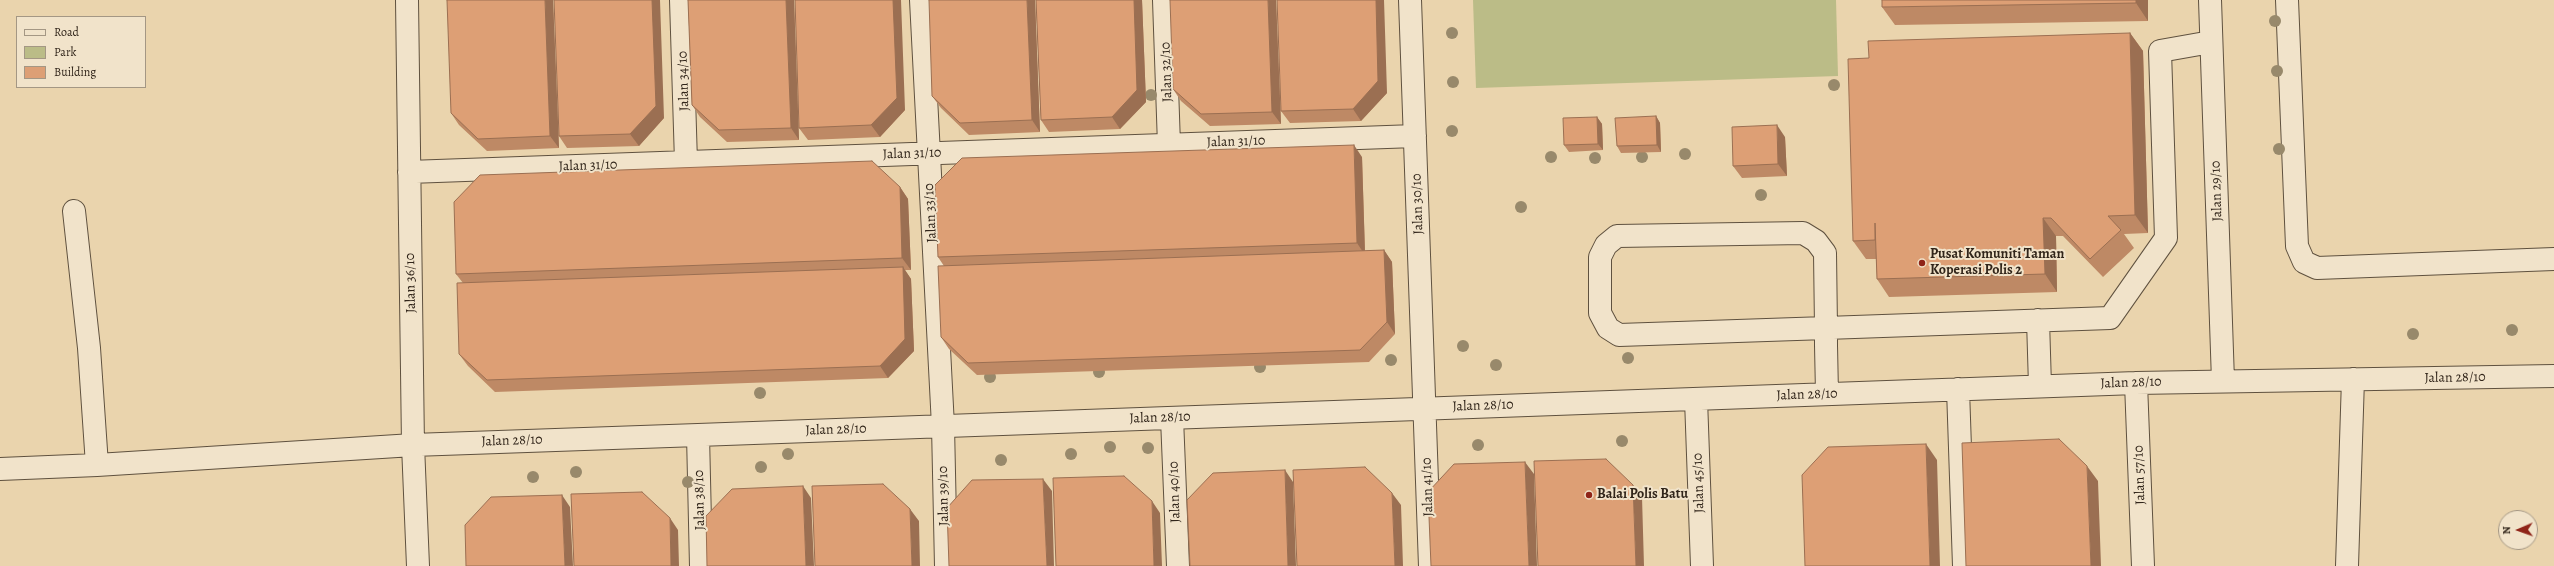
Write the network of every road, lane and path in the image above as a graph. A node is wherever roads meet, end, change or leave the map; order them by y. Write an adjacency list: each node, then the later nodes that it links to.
1 (407, 0): 13 (street, Jalan 36/10)
2 (681, 0): 12 (street, Jalan 34/10)
3 (921, 0): 11 (street, Jalan 33/10)
4 (1164, 0): 10 (street, Jalan 32/10)
5 (1410, 0): 9 (street, Jalan 30/10)
6 (2210, 0): 8 (street, Jalan 29/10)
7 (2288, 0): 15 (street)
8 (2211, 42): 16 (street); 20 (street, Jalan 29/10)
9 (1415, 136): 10 (street, Jalan 31/10); 26 (street, Jalan 30/10)
10 (1169, 145): 11 (street, Jalan 31/10)
11 (927, 153): 12 (street, Jalan 31/10); 28 (street, Jalan 33/10)
12 (686, 162): 13 (street, Jalan 31/10)
13 (409, 172): 30 (street, Jalan 36/10)
14 (74, 211): 31 (street)
15 (2554, 259)
16 (2038, 320): 17 (street); 22 (street)
17 (1826, 328): 17 (street); 24 (street)
18 (2554, 376): 19 (street, Jalan 28/10)
19 (2353, 379): 20 (street, Jalan 28/10); 41 (street)
20 (2223, 381): 21 (street, Jalan 28/10)
21 (2136, 383): 22 (street, Jalan 28/10); 40 (street, Jalan 57/10)
22 (2040, 386): 23 (street, Jalan 28/10)
23 (1958, 389): 24 (street, Jalan 28/10); 39 (street)
24 (1827, 394): 25 (street, Jalan 28/10)
25 (1696, 399): 26 (street, Jalan 28/10); 38 (street, Jalan 45/10)
26 (1425, 408): 27 (street, Jalan 28/10); 37 (street, Jalan 41/10)
27 (1172, 418): 28 (street, Jalan 28/10); 36 (street, Jalan 40/10)
28 (943, 426): 29 (street, Jalan 28/10); 35 (street, Jalan 39/10)
29 (698, 435): 30 (street, Jalan 28/10); 34 (street, Jalan 38/10)
30 (413, 445): 31 (street, Jalan 28/10); 33 (street, Jalan 36/10)
31 (97, 465): 32 (street, Jalan 28/10)
32 (0, 469)
33 (418, 566)
34 (701, 566)
35 (946, 566)
36 (1178, 566)
37 (1430, 566)
38 (1702, 566)
39 (1964, 566)
40 (2143, 566)
41 (2347, 566)

